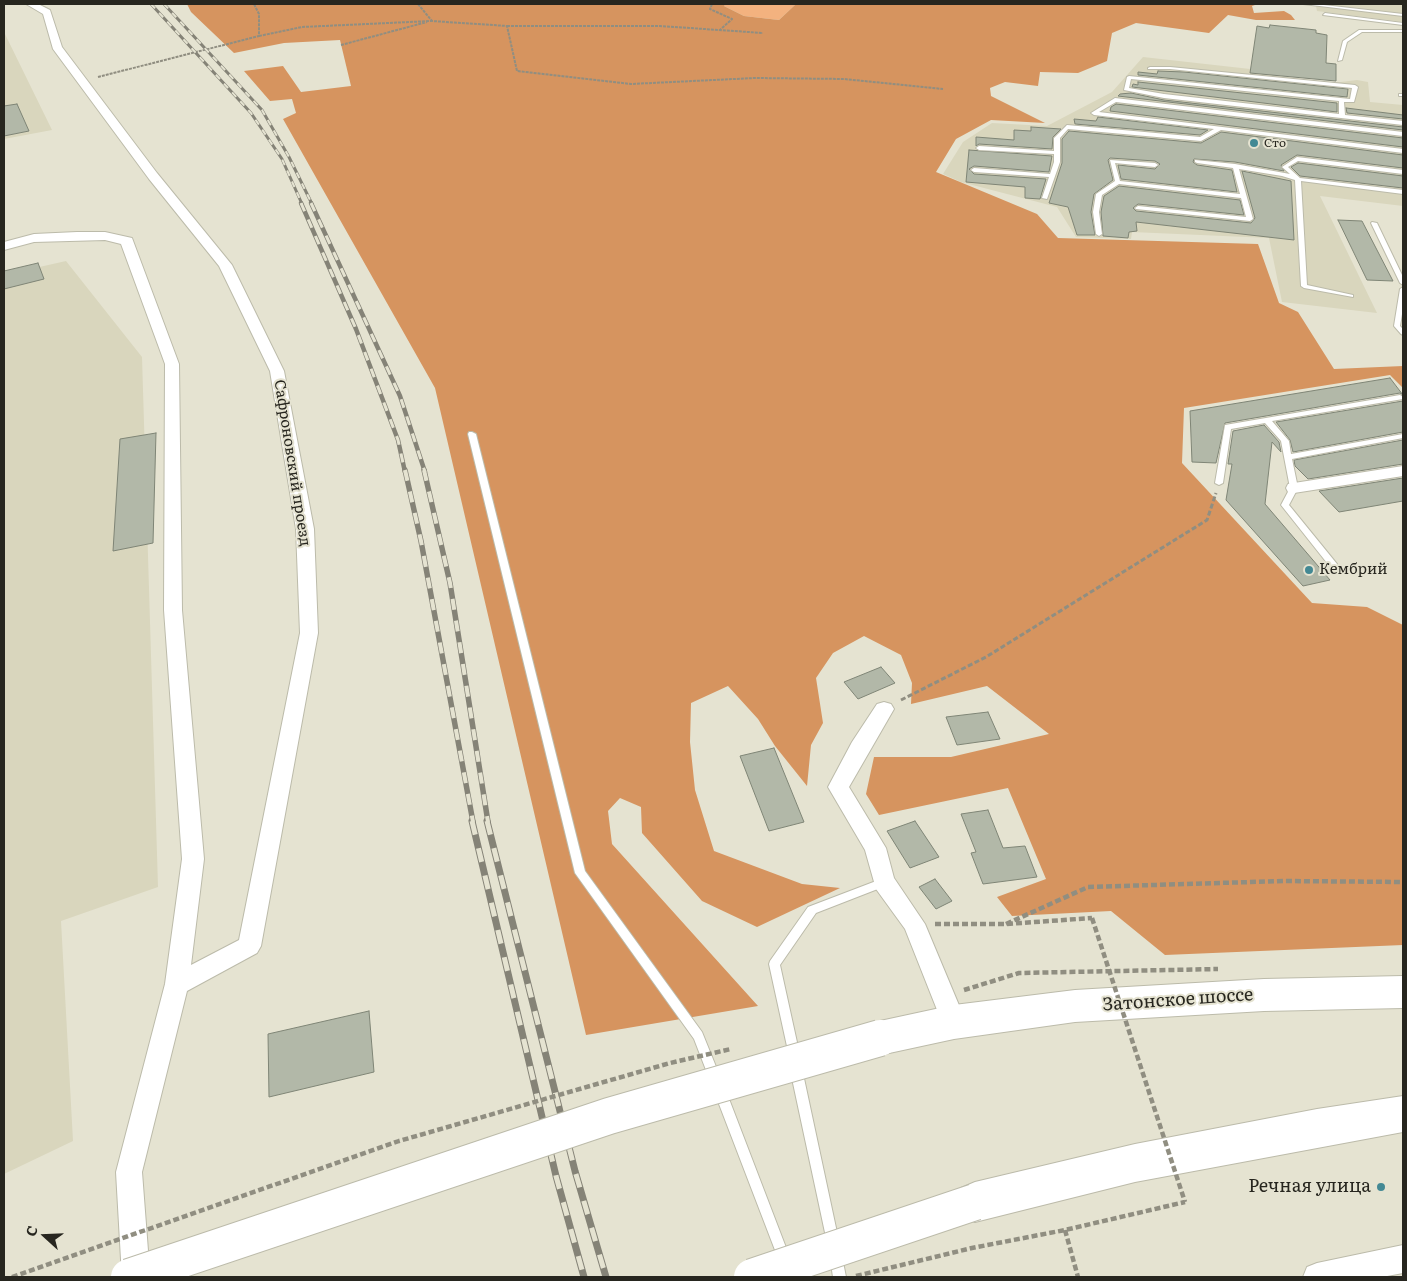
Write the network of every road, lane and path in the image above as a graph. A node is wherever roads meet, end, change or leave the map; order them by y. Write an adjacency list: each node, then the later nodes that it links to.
1 (31, 4): 18 (street, Сафроновский проезд)
2 (254, 4): 14 (path)
3 (418, 4): 8 (path)
4 (712, 4): 11 (path)
5 (1305, 4): 7 (lane)
6 (1325, 14): 9 (lane)
7 (1403, 15)
8 (432, 21): 10 (path); 14 (path); 15 (path)
9 (1403, 24)
10 (507, 26): 11 (path); 19 (path)
11 (720, 30): 13 (path)
12 (1403, 31): 16 (lane)
13 (763, 33)
14 (259, 36): 18 (path)
15 (341, 45)
16 (1340, 60)
17 (1150, 68): 20 (lane)
18 (83, 81): 62 (street, Сафроновский проезд)
19 (942, 89)
20 (1341, 100): 21 (lane); 21 (lane)
21 (1342, 116): 22 (lane)
22 (1403, 123)
23 (1219, 129): 24 (lane); 26 (lane); 27 (lane)
24 (1403, 134)
25 (979, 148): 27 (lane)
26 (1403, 151)
27 (1057, 153): 33 (lane)
28 (1197, 161): 30 (lane)
29 (1155, 165): 35 (lane)
30 (1235, 166): 34 (lane); 37 (lane)
31 (974, 170): 33 (lane)
32 (1403, 172): 34 (lane)
33 (1052, 176): 38 (lane)
34 (1298, 179): 36 (lane); 45 (lane)
35 (1118, 182): 37 (lane); 41 (lane)
36 (1403, 192)
37 (1242, 196): 39 (lane)
38 (1045, 198)
39 (1138, 208)
40 (1374, 223): 43 (lane)
41 (1099, 234)
42 (4, 246): 62 (street)
43 (1403, 283)
44 (1403, 288): 46 (lane)
45 (1351, 296)
46 (1400, 326): 47 (lane)
47 (1403, 333)
48 (1400, 397): 49 (lane)
49 (1267, 420): 52 (lane); 54 (lane)
50 (472, 434): 73 (lane)
51 (1403, 436): 52 (lane)
52 (1288, 457): 55 (lane)
53 (1403, 471): 55 (street)
54 (1219, 483): 57 (path)
55 (1294, 488): 56 (lane)
56 (1334, 566)
57 (884, 708): 58 (street)
58 (884, 882): 60 (street); 74 (lane)
59 (1403, 882): 61 (path)
60 (914, 924): 61 (path); 64 (street)
61 (1006, 924): 67 (path, bridge)
62 (177, 984): 71 (street)
63 (1403, 992): 64 (main road, Затонское шоссе)
64 (954, 1022): 70 (main road, Затонское шоссе, bridge)
65 (738, 1047): 69 (path, bridge)
66 (1403, 1114): 72 (main road, bridge)
67 (1065, 1230): 75 (path); 76 (path)
68 (1403, 1259): 77 (street)
69 (12, 1277)
70 (130, 1277)
71 (136, 1277)
72 (752, 1277)
73 (792, 1277)
74 (840, 1277)
75 (851, 1277)
76 (1078, 1277)
77 (1317, 1277)

